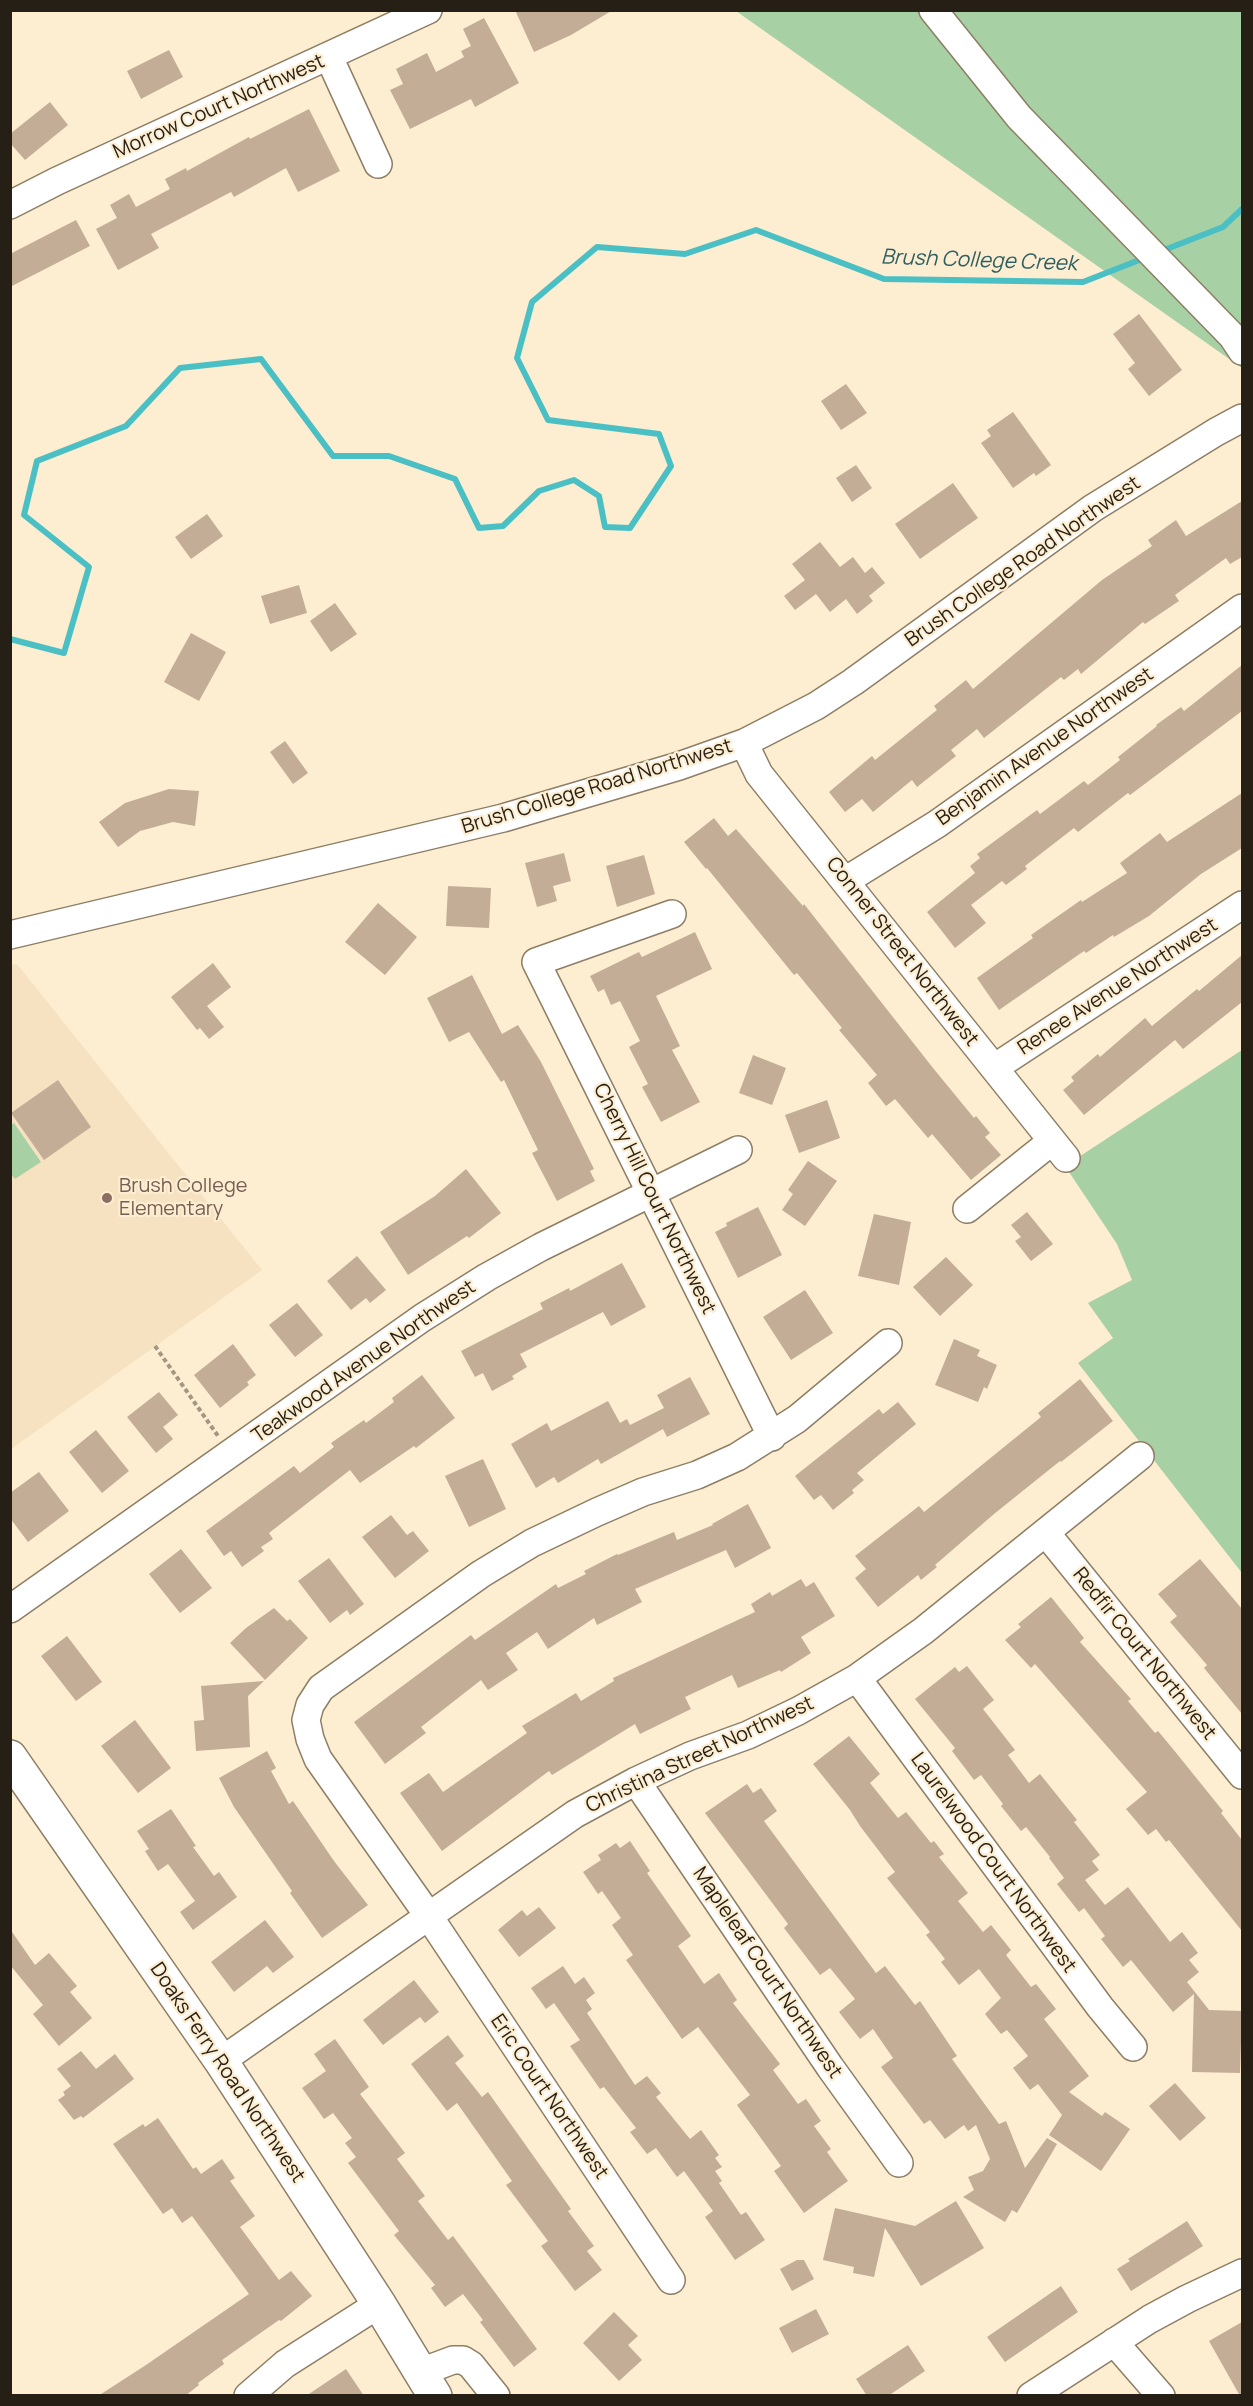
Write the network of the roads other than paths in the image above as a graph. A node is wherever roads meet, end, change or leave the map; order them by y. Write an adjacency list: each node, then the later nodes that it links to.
1 (429, 10): 3 (street, Morrow Court Northwest)
2 (933, 10): 6 (street)
3 (329, 57): 4 (street); 5 (street, Morrow Court Northwest)
4 (378, 164)
5 (10, 206)
6 (1242, 351)
7 (1242, 418): 9 (street, Brush College Road Northwest)
8 (1242, 608): 10 (street, Benjamin Avenue Northwest)
9 (744, 743): 10 (street, Conner Street Northwest); 13 (street, Brush College Road Northwest)
10 (845, 881): 14 (street, Conner Street Northwest)
11 (1242, 905): 14 (street, Renee Avenue Northwest)
12 (672, 915): 16 (street, Cherry Hill Court Northwest)
13 (10, 935)
14 (994, 1068): 17 (street, Conner Street Northwest)
15 (738, 1150): 16 (street, Teakwood Avenue Northwest)
16 (651, 1192): 19 (street, Cherry Hill Court Northwest); 22 (street, Teakwood Avenue Northwest)
17 (968, 1209)
18 (888, 1343): 19 (street)
19 (772, 1437): 27 (street, Eric Court Northwest)
20 (1140, 1456): 21 (street, Christina Street Northwest)
21 (1046, 1533): 23 (street, Christina Street Northwest); 25 (street, Redfir Court Northwest)
22 (10, 1609)
23 (857, 1678): 26 (street, Christina Street Northwest); 28 (street, Laurelwood Court Northwest)
24 (10, 1756): 29 (main road, Doaks Ferry Road Northwest)
25 (1242, 1774)
26 (636, 1781): 27 (street, Christina Street Northwest); 30 (street, Mapleleaf Court Northwest)
27 (428, 1915): 29 (street, Christina Street Northwest); 32 (street, Eric Court Northwest)
28 (1133, 2046)
29 (221, 2061): 33 (main road, Doaks Ferry Road Northwest)
30 (899, 2163)
31 (1242, 2273): 34 (street)
32 (671, 2280)
33 (379, 2304): 35 (main road, Doaks Ferry Road Northwest); 36 (street)
34 (1114, 2342): 38 (street); 39 (street)
35 (428, 2384): 37 (street)
36 (248, 2396)
37 (496, 2396)
38 (1031, 2396)
39 (1161, 2396)

